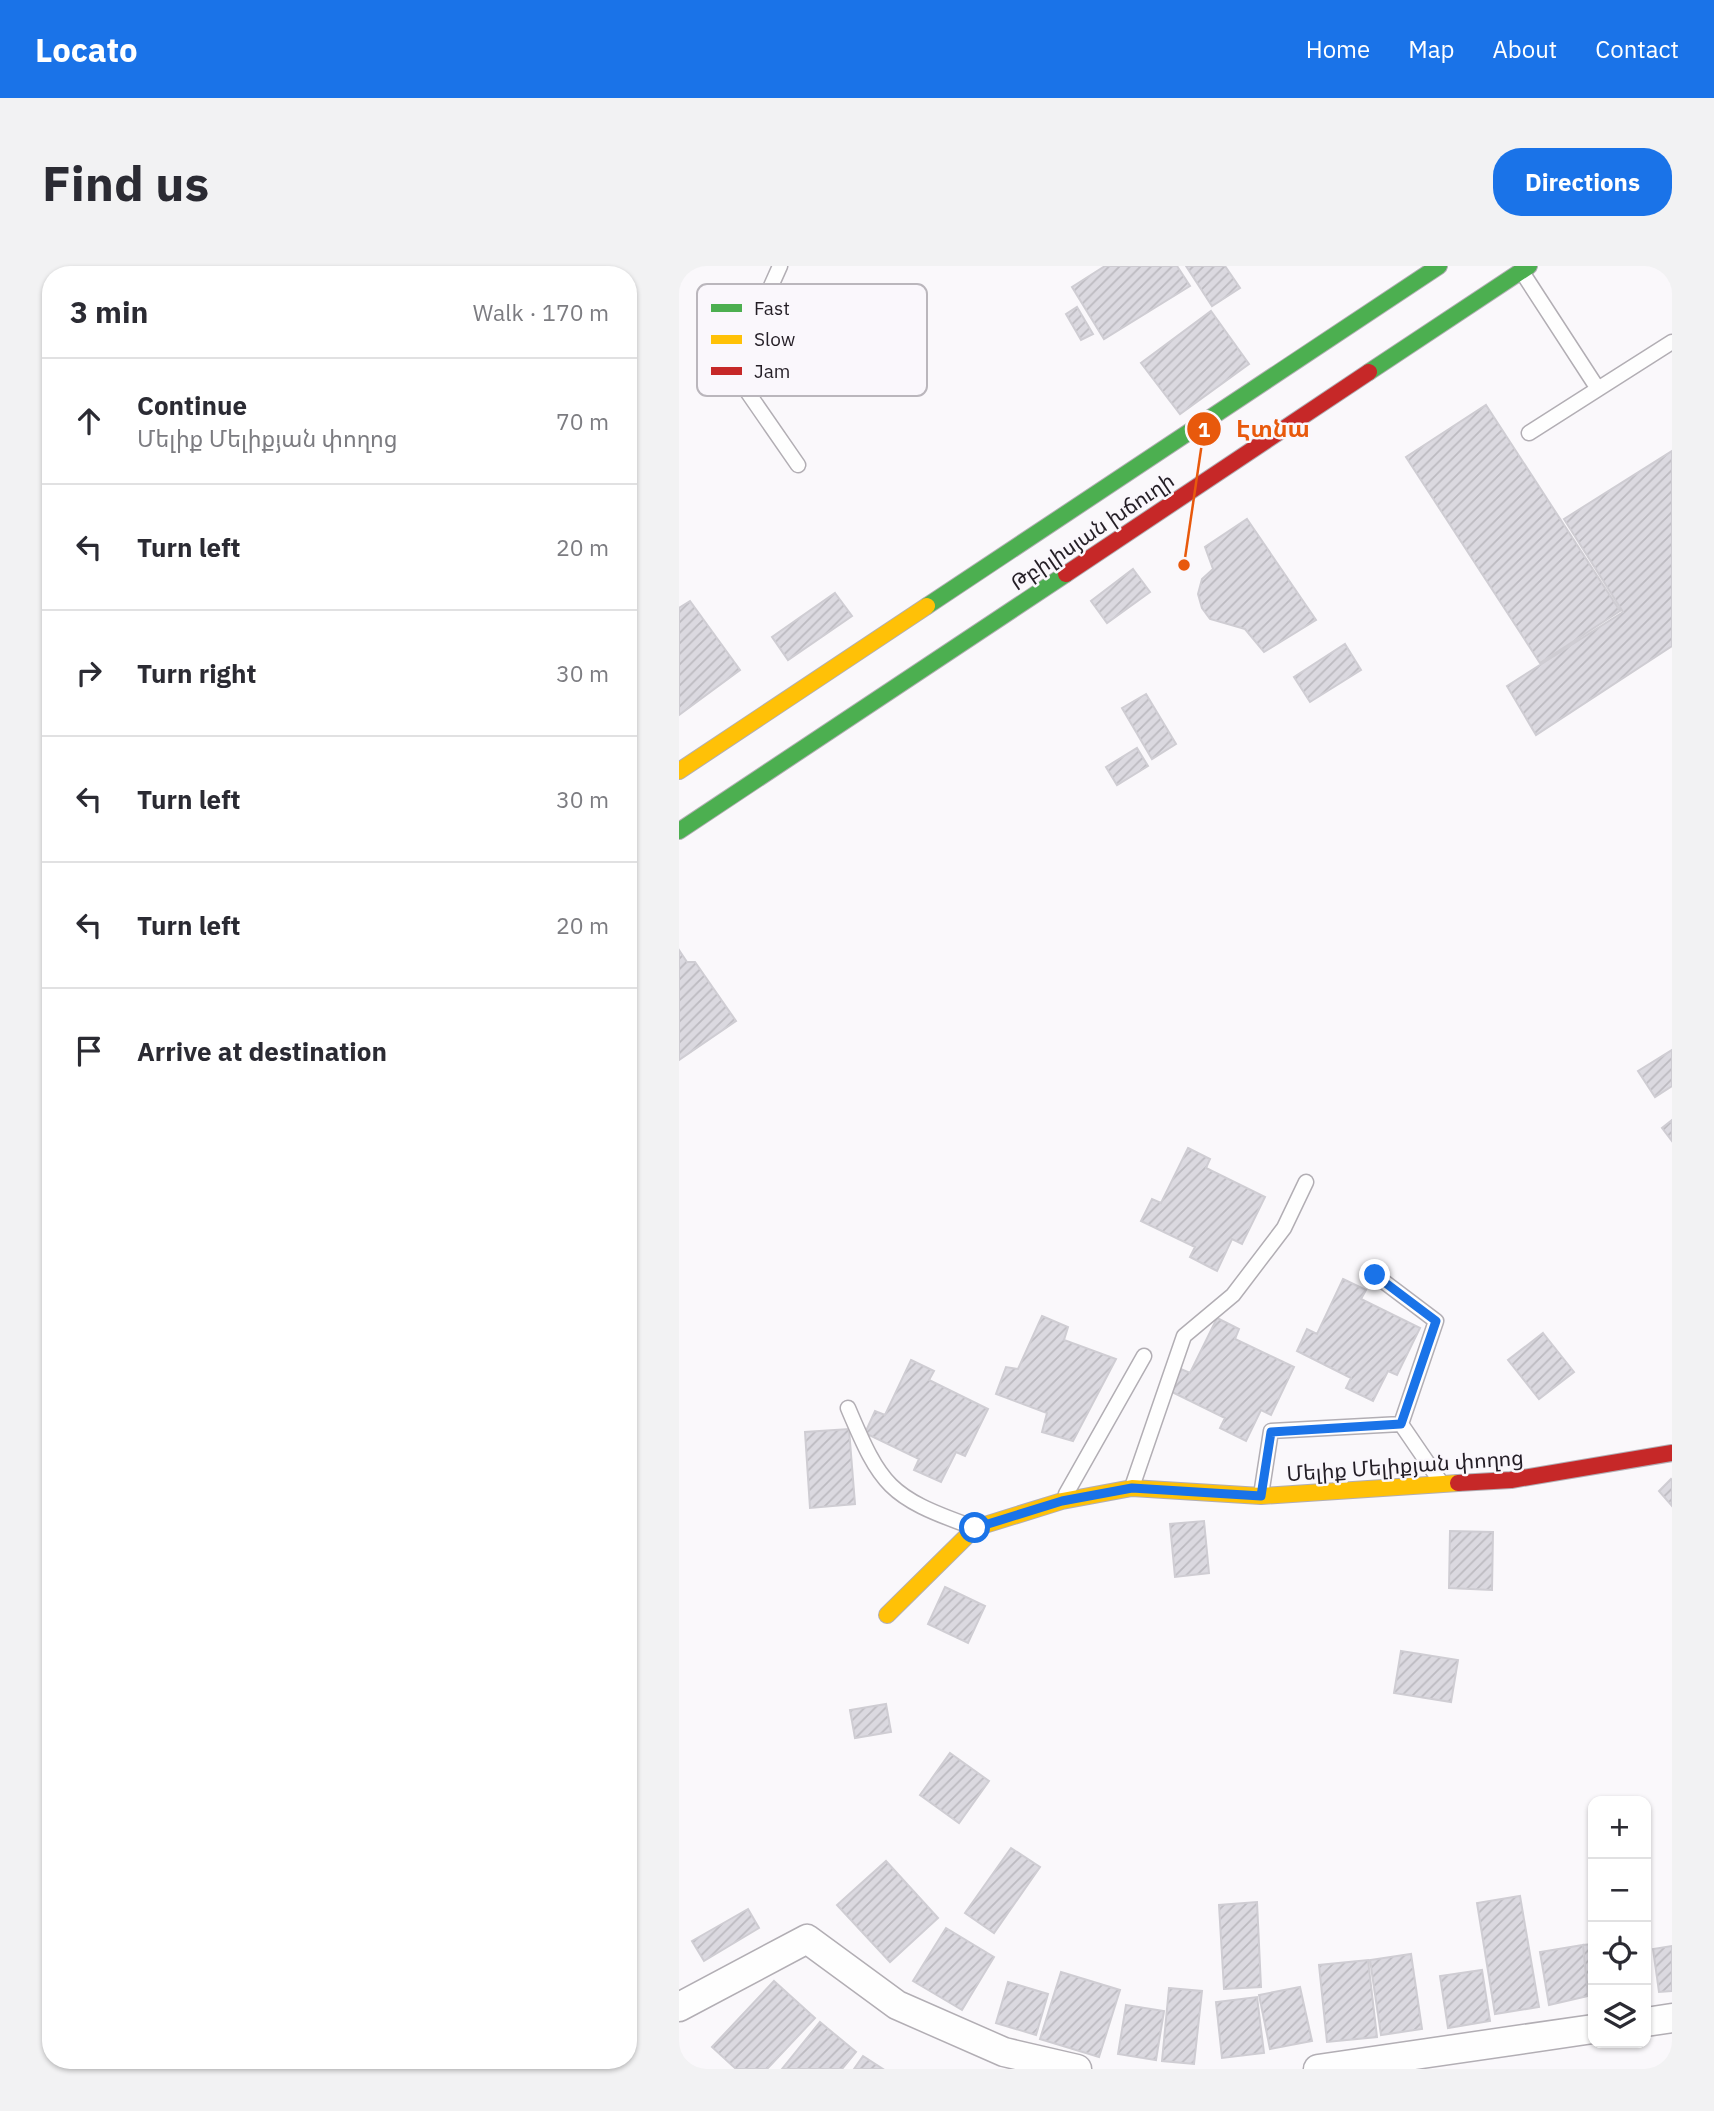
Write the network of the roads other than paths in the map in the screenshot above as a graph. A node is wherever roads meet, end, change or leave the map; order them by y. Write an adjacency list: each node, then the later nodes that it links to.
1 (780, 266): 4 (lane)
2 (1439, 266): 10 (main road, Թբիլիսյան խճուղի)
3 (1525, 269): 6 (lane); 11 (main road, Թբիլիսյան խճուղի)
4 (772, 284)
5 (1672, 342): 6 (lane)
6 (1598, 389): 8 (lane)
7 (750, 396): 9 (lane)
8 (1529, 433)
9 (798, 465)
10 (679, 771)
11 (679, 831)
12 (1306, 1182): 19 (lane)
13 (1375, 1275): 16 (lane)
14 (1144, 1356): 21 (lane)
15 (848, 1408): 22 (lane)
16 (1401, 1424): 18 (lane); 20 (lane)
17 (1672, 1453): 18 (main road, Մելիք Մելիքյան փողոց)
18 (1443, 1485): 20 (main road, Մելիք Մելիքյան փողոց)
19 (1132, 1488): 20 (main road, Մելիք Մելիքյան փողոց); 21 (main road, Մելիք Մելիքյան փողոց)
20 (1261, 1496)
21 (1062, 1501): 22 (main road, Մելիք Մելիքյան փողոց)
22 (975, 1528): 23 (main road, Մելիք Մելիքյան փողոց)
23 (887, 1615)
24 (679, 2007): 28 (street)
25 (1672, 2018): 26 (street)
26 (1651, 2021)
27 (1588, 2030): 29 (street)
28 (1077, 2069)
29 (1318, 2069)

